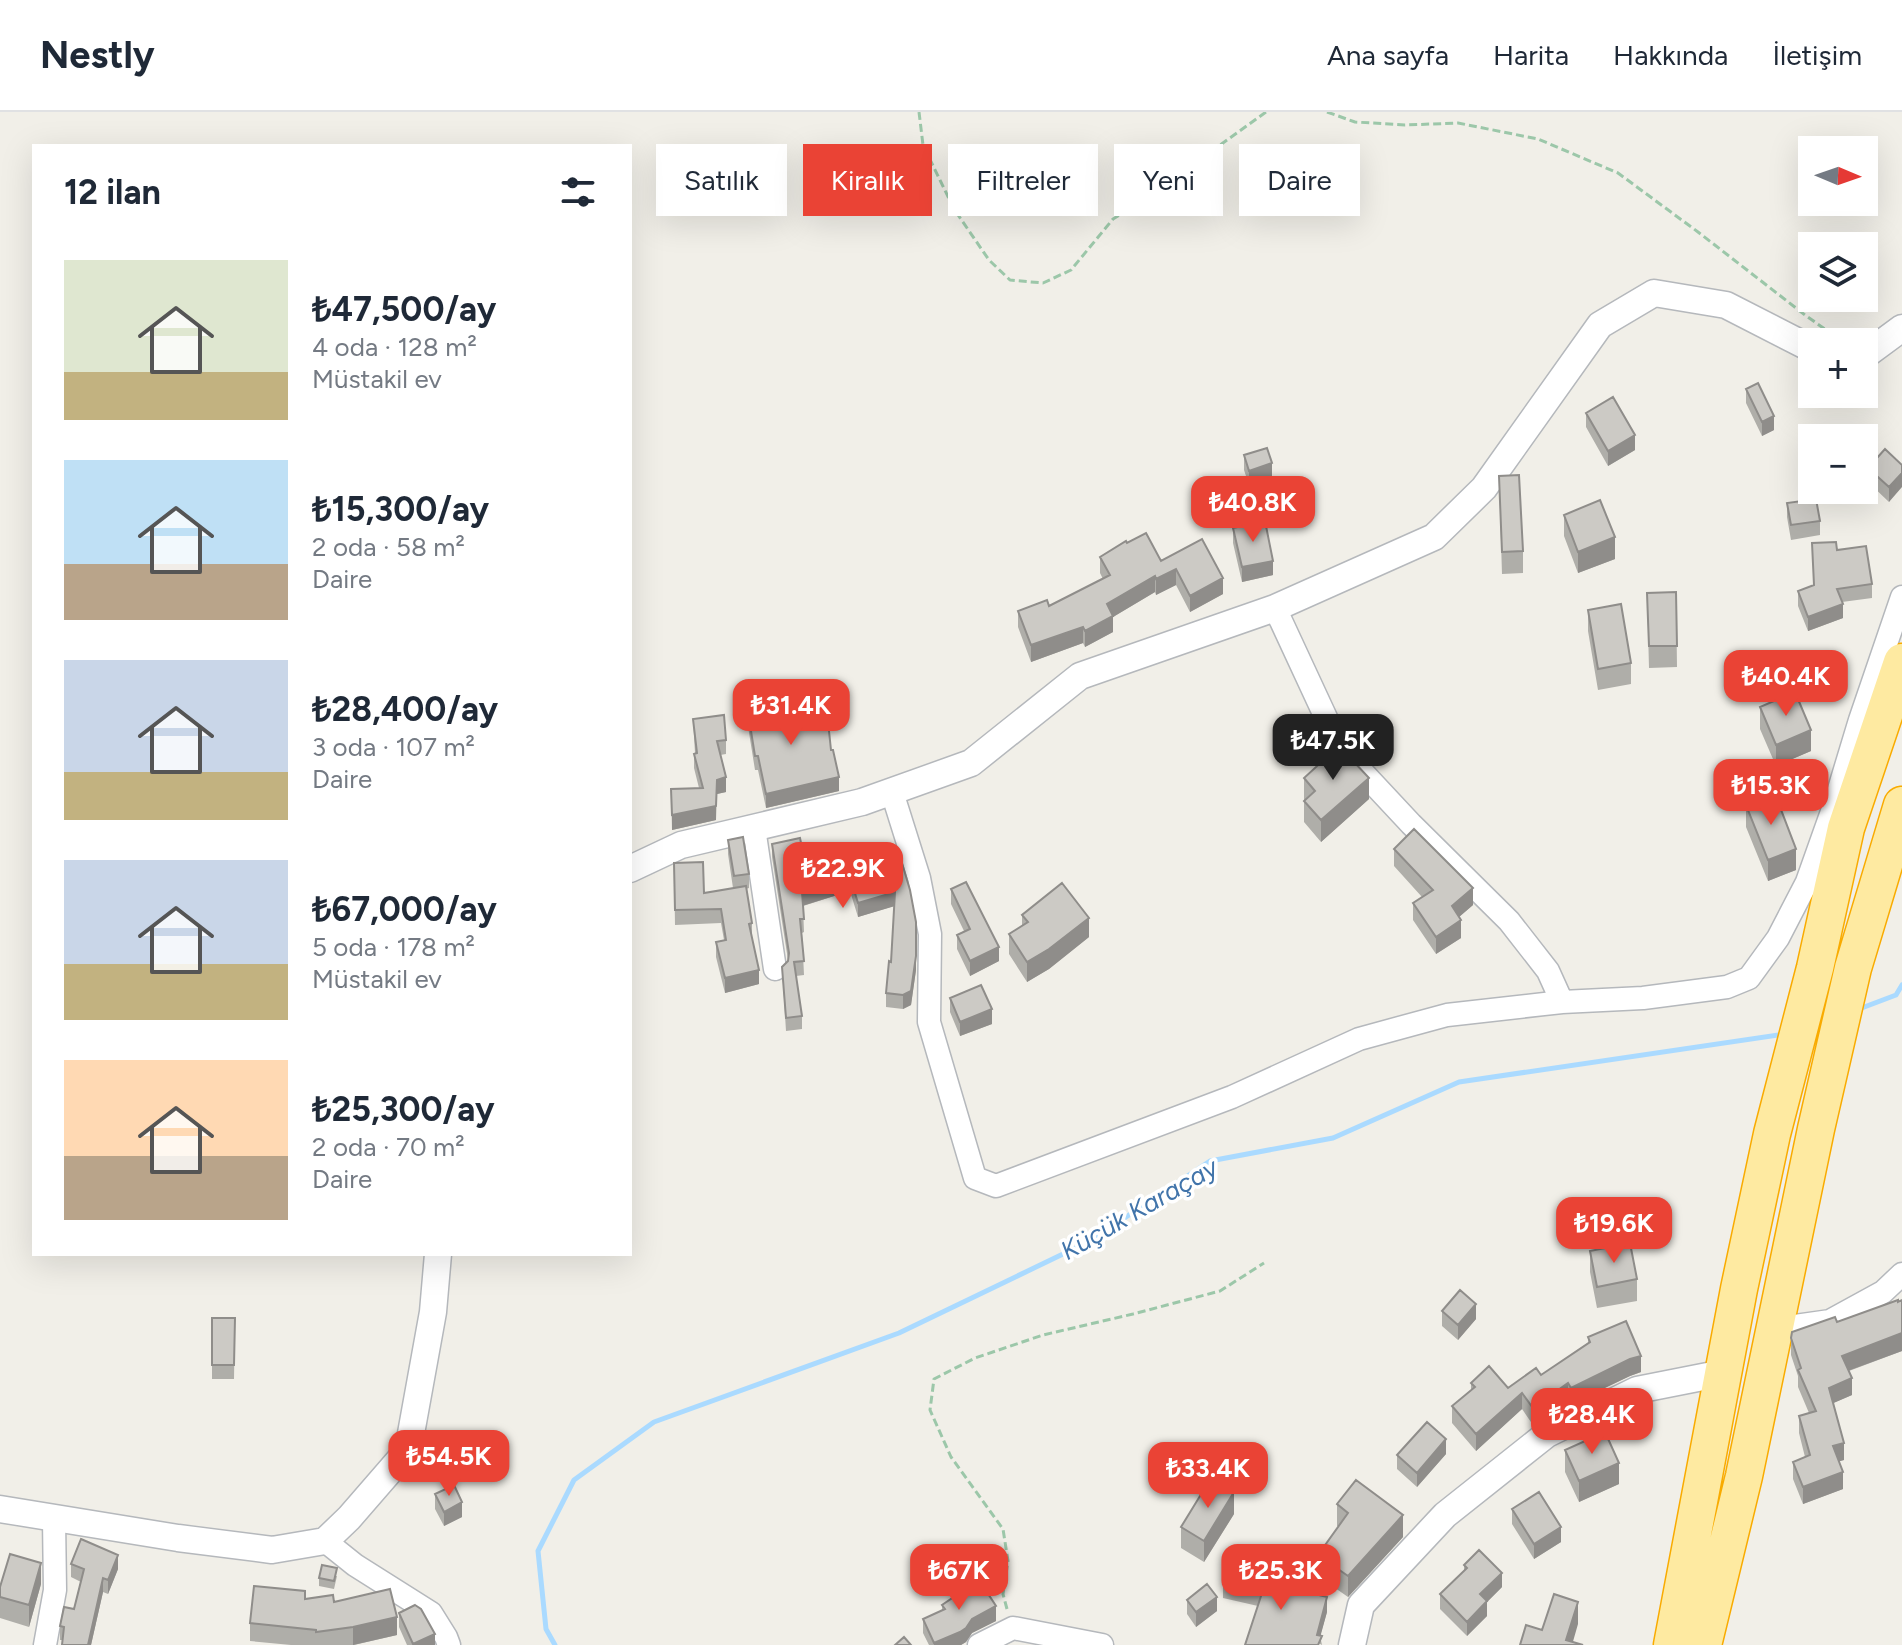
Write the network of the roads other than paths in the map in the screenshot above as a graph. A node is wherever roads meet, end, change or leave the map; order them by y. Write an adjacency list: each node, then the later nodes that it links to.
1 (1902, 328): 3 (street)
2 (1798, 342): 5 (street)
3 (1878, 346)
4 (1902, 597): 12 (street)
5 (1275, 608): 7 (street); 12 (street)
6 (1902, 662): 16 (highway)
7 (892, 792): 9 (street); 12 (street)
8 (1902, 805): 15 (highway)
9 (754, 828): 10 (street); 11 (street)
10 (632, 868)
11 (775, 969)
12 (1562, 1002)
13 (438, 1256): 19 (street)
14 (1902, 1274): 15 (street)
15 (1774, 1329): 26 (highway)
16 (1723, 1373): 24 (street); 25 (highway)
17 (0, 1509): 18 (street)
18 (54, 1519): 19 (street); 20 (street)
19 (325, 1541): 21 (street)
20 (45, 1645)
21 (449, 1645)
22 (979, 1645): 23 (street)
23 (1102, 1645)
24 (1352, 1645)
25 (1672, 1645)
26 (1703, 1645)

